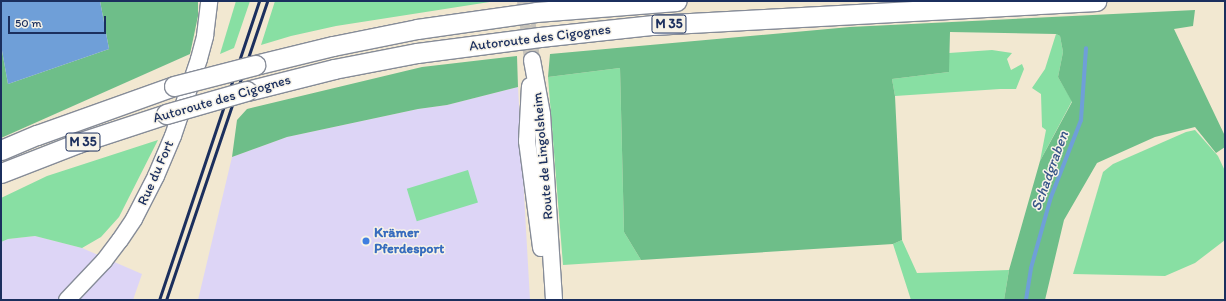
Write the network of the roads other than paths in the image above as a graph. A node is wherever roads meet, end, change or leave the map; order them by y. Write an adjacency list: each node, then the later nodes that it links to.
1 (209, 1): 8 (main road, Rue du Fort)
2 (677, 1): 4 (highway, Autoroute des Cigognes / M 35, bridge)
3 (1096, 1): 7 (highway, Autoroute des Cigognes / M 35, bridge)
4 (37, 135): 5 (highway); 6 (highway, Autoroute des Cigognes / M 35)
5 (1, 140)
6 (1, 150)
7 (1, 174)
8 (67, 300)
9 (547, 300): 10 (main road, Route de Lingolsheim)
10 (554, 300)

